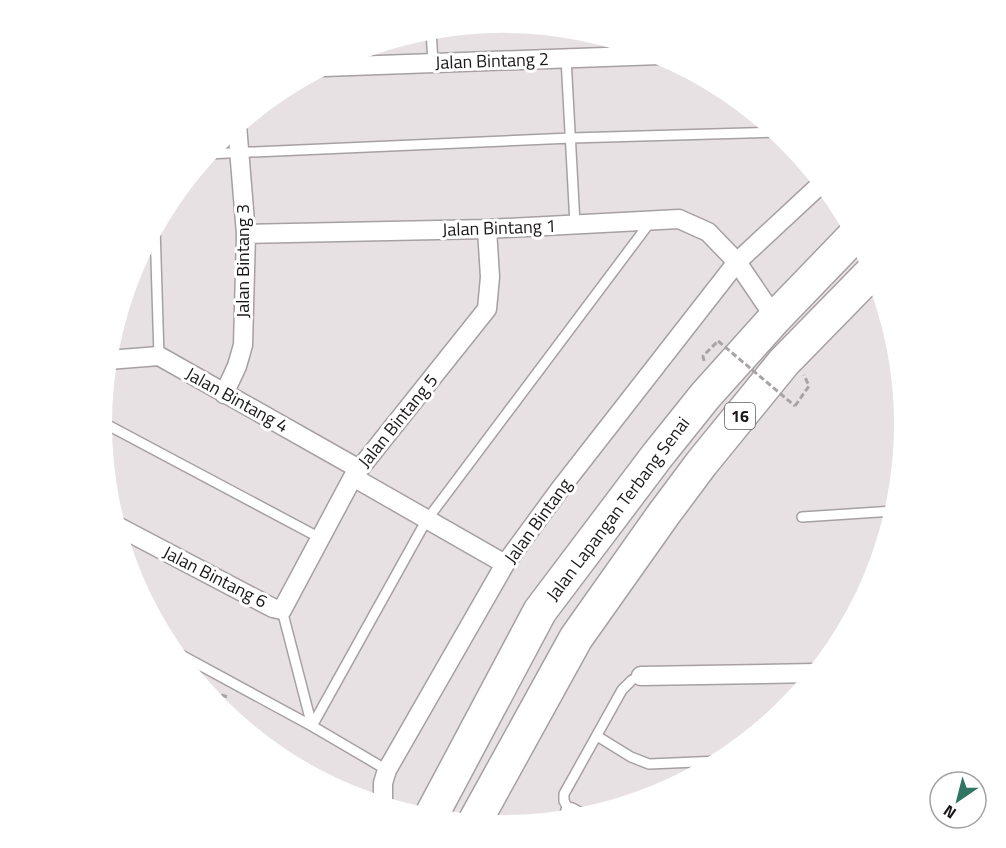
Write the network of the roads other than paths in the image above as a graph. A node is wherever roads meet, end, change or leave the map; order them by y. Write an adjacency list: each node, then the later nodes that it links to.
1 (432, 40): 4 (lane)
2 (632, 55): 3 (street, Jalan Bintang 2)
3 (566, 58): 4 (street, Jalan Bintang 2); 8 (lane)
4 (433, 63): 5 (street, Jalan Bintang 2)
5 (346, 66)
6 (763, 132): 8 (lane)
7 (238, 137): 10 (street, Jalan Bintang 3)
8 (571, 138): 10 (lane); 13 (lane)
9 (221, 154): 10 (lane)
10 (239, 154): 15 (street, Jalan Bintang 3)
11 (815, 189): 18 (street)
12 (652, 219): 13 (street, Jalan Bintang 1); 18 (street, Jalan Bintang 1); 28 (lane)
13 (575, 224): 14 (street, Jalan Bintang 1)
14 (487, 229): 15 (street, Jalan Bintang 1); 25 (street, Jalan Bintang 5)
15 (246, 234): 23 (street, Jalan Bintang 3)
16 (849, 242): 20 (highway, Jalan Lapangan Terbang Senai / 16)
17 (156, 244): 21 (lane)
18 (737, 262): 20 (street, Jalan Bintang 1); 31 (street, Jalan Bintang)
19 (866, 278): 40 (highway, 16)
20 (775, 318): 42 (highway, Jalan Lapangan Terbang Senai / 16)
21 (159, 356): 22 (street); 23 (street, Jalan Bintang 4)
22 (118, 359)
23 (224, 394): 25 (street, Jalan Bintang 4)
24 (112, 427): 30 (lane)
25 (356, 473): 28 (street, Jalan Bintang 4); 30 (street, Jalan Bintang 5)
26 (884, 512): 27 (lane)
27 (802, 517)
28 (426, 521): 31 (street, Jalan Bintang 4); 36 (lane)
29 (127, 531): 32 (street, Jalan Bintang 6)
30 (320, 538): 32 (street, Jalan Bintang 5)
31 (505, 564): 39 (street, Jalan Bintang)
32 (282, 610): 36 (lane)
33 (192, 661): 36 (lane)
34 (804, 673): 35 (street)
35 (641, 676): 37 (lane)
36 (312, 726): 39 (lane)
37 (597, 736): 38 (lane); 43 (lane)
38 (700, 762)
39 (387, 770): 41 (street, Jalan Bintang)
40 (493, 787): 44 (highway, 16); 45 (highway)
41 (383, 796)
42 (435, 809)
43 (570, 809)
44 (479, 814)
45 (484, 814)

